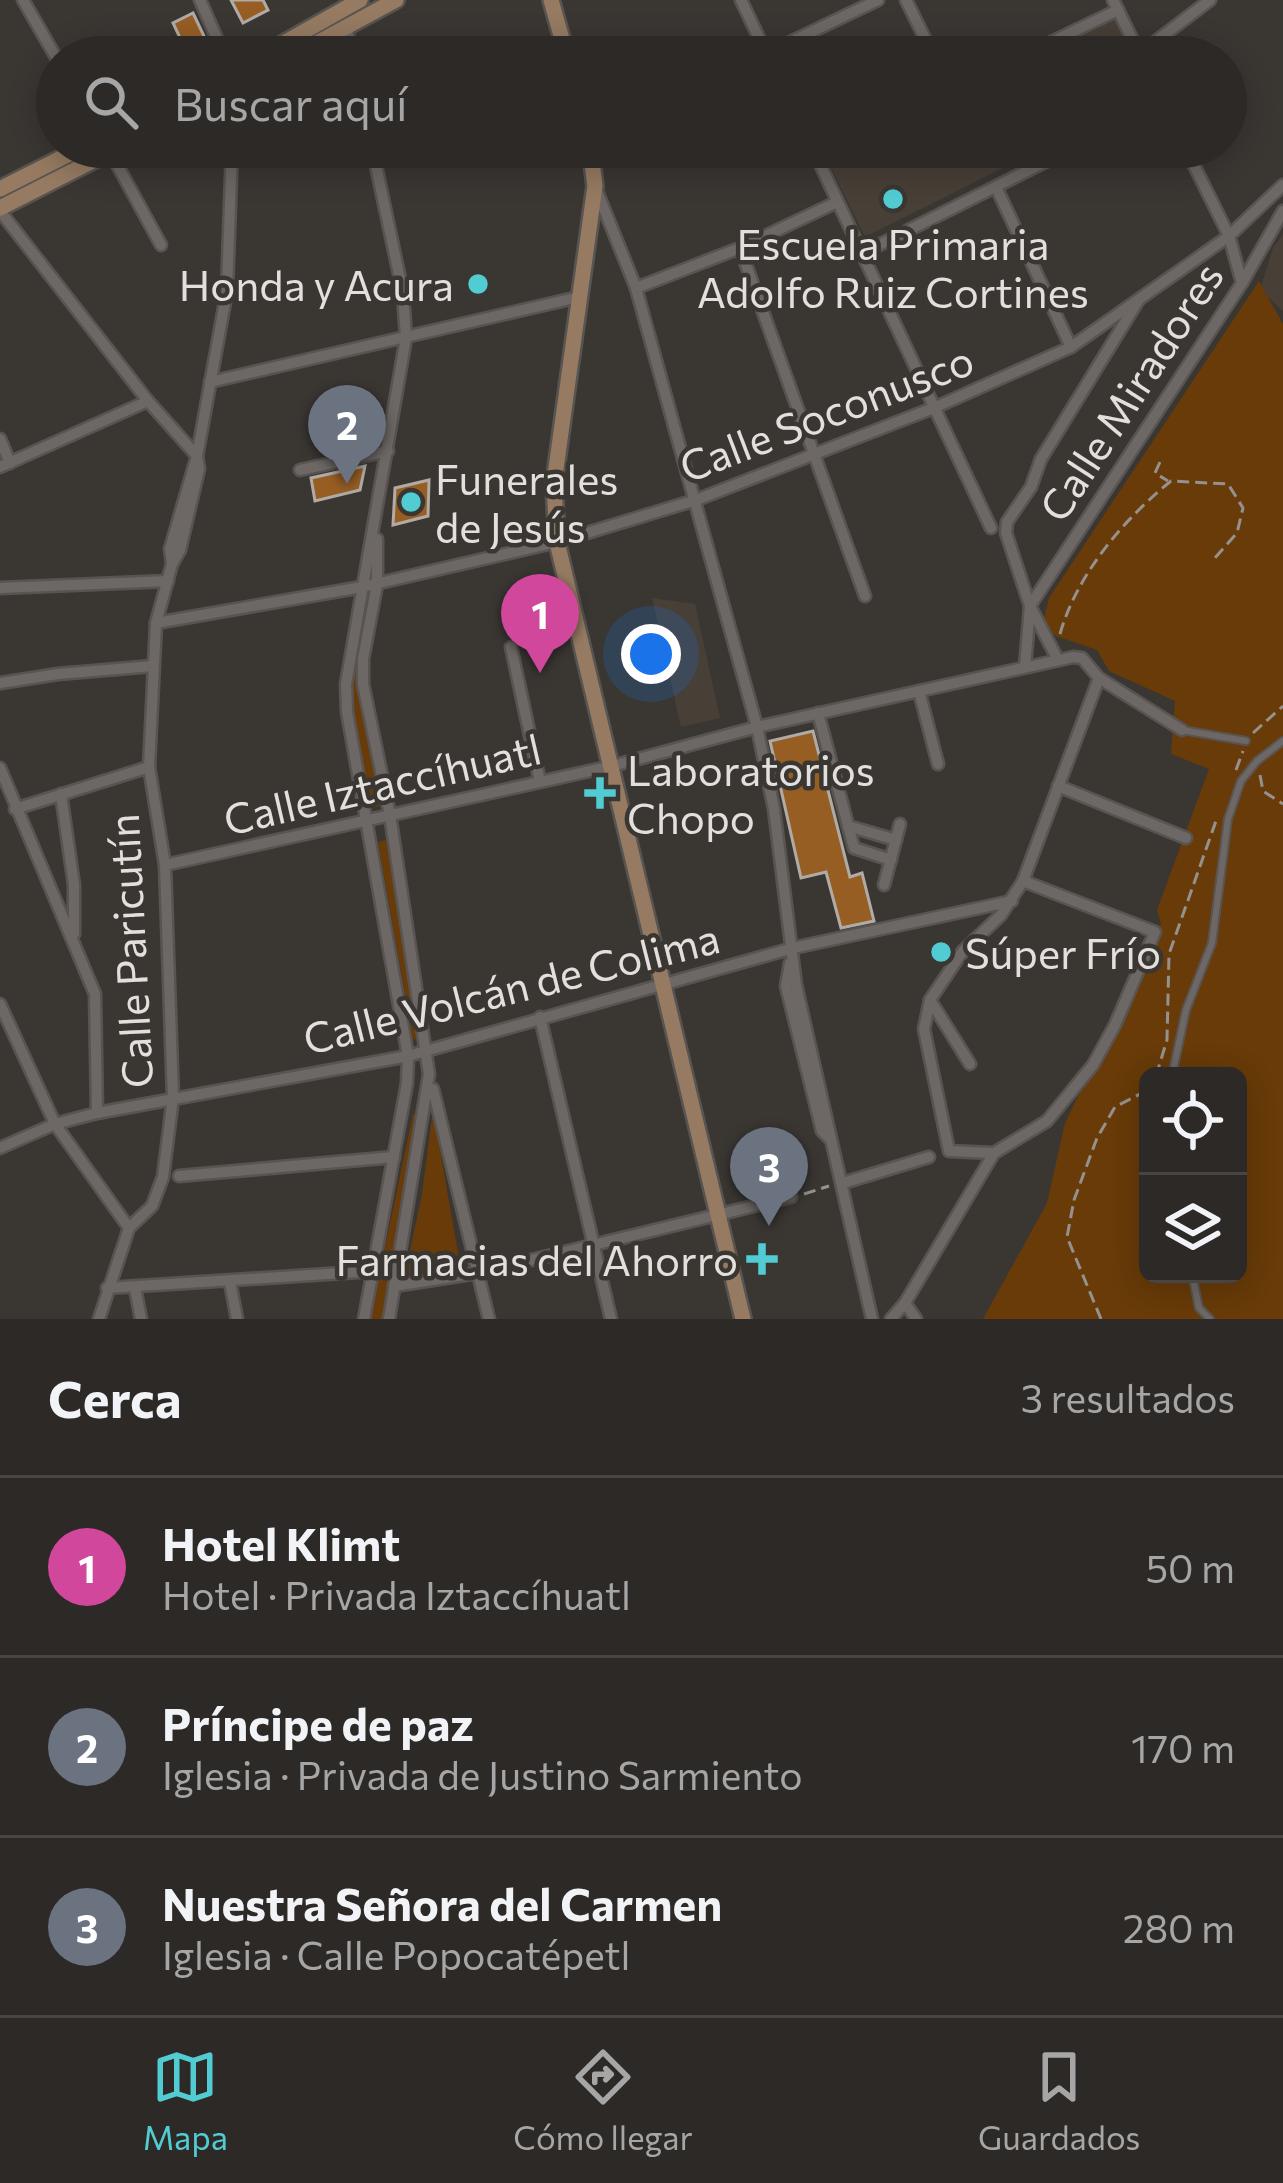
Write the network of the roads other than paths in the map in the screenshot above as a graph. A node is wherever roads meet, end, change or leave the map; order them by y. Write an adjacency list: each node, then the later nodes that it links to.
1 (23, 0): 12 (street)
2 (200, 0): 13 (street)
3 (360, 0): 11 (main road)
4 (396, 0): 11 (main road)
5 (551, 0): 16 (main road)
6 (741, 0): 17 (street)
7 (878, 0): 18 (street)
8 (906, 0): 19 (street)
9 (1210, 0): 22 (street)
10 (1115, 5): 20 (street); 21 (street)
11 (341, 12): 14 (main road); 15 (main road)
12 (44, 36)
13 (216, 36)
14 (297, 36)
15 (314, 36)
16 (561, 36)
17 (756, 36)
18 (805, 36)
19 (924, 36)
20 (1058, 36)
21 (1130, 36)
22 (1165, 36)
23 (42, 168): 35 (main road)
24 (77, 168): 37 (main road)
25 (122, 168): 40 (street)
26 (231, 168): 49 (street, Calle Paricutín)
27 (377, 168): 47 (street)
28 (593, 168): 32 (main road)
29 (822, 168): 36 (street)
30 (1034, 168): 33 (street)
31 (1195, 168): 39 (street)
32 (595, 186): 44 (street); 46 (main road)
33 (996, 187): 42 (street); 48 (street)
34 (1282, 187): 39 (street, Calle Soconusco)
35 (0, 189)
36 (837, 202): 41 (street); 42 (street)
37 (0, 209): 50 (street)
38 (1283, 211): 43 (street, Calle Miradores)
39 (1229, 236): 43 (street); 45 (street, Calle Soconusco)
40 (161, 245)
41 (740, 248): 44 (street); 54 (street)
42 (863, 254): 51 (street)
43 (1242, 283): 67 (street, Calle Miradores)
44 (637, 289): 58 (street)
45 (1143, 293): 48 (street, Calle Soconusco); 67 (street)
46 (579, 297): 47 (street); 61 (main road)
47 (406, 338): 49 (street); 53 (street)
48 (1071, 346): 51 (street, Calle Soconusco)
49 (210, 382): 55 (street, Calle Paricutín)
50 (148, 401): 55 (street); 56 (street)
51 (936, 407): 54 (street, Calle Soconusco); 60 (street)
52 (0, 439): 56 (street)
53 (388, 451): 57 (street); 59 (street)
54 (815, 453): 58 (street, Calle Soconusco); 66 (street)
55 (197, 456): 62 (street, Calle Paricutín)
56 (5, 465)
57 (300, 470)
58 (696, 500): 61 (street, Calle Soconusco); 77 (street)
59 (377, 518): 63 (street); 64 (street)
60 (991, 528)
61 (557, 542): 63 (street, Calle Soconusco); 82 (main road)
62 (168, 581): 65 (street); 68 (street, Calle Paricutín)
63 (377, 584): 64 (street, Calle Soconusco); 89 (street)
64 (362, 587): 68 (street, Calle Soconusco); 90 (street)
65 (0, 588)
66 (865, 596)
67 (1030, 606): 70 (street); 72 (street, Calle Miradores)
68 (156, 623): 71 (street, Calle Paricutín)
69 (511, 647): 85 (street)
70 (1058, 659): 72 (street, Calle Iztaccíhuatl); 73 (street)
71 (153, 666): 74 (street); 83 (street, Calle Paricutín)
72 (1025, 667): 75 (street, Calle Iztaccíhuatl)
73 (1099, 678): 78 (street); 86 (street)
74 (0, 683)
75 (919, 691): 76 (street, Calle Iztaccíhuatl); 81 (street)
76 (818, 713): 77 (street, Calle Iztaccíhuatl); 92 (street)
77 (757, 727): 82 (street, Calle Iztaccíhuatl); 103 (street)
78 (1183, 730): 79 (lane)
79 (1246, 741)
80 (1283, 741): 112 (lane)
81 (938, 764)
82 (612, 766): 85 (street, Calle Iztaccíhuatl); 104 (main road)
83 (148, 767): 87 (street); 96 (street, Calle Paricutín)
84 (0, 768): 88 (street)
85 (540, 782): 89 (street, Calle Iztaccíhuatl)
86 (1058, 786): 93 (street); 97 (street)
87 (61, 794): 88 (street); 102 (street)
88 (15, 809): 102 (street)
89 (390, 815): 90 (street, Calle Iztaccíhuatl); 109 (street)
90 (368, 821): 96 (street, Calle Iztaccíhuatl); 110 (street)
91 (900, 824): 94 (street)
92 (848, 826): 94 (street); 95 (street)
93 (1186, 838)
94 (896, 840): 95 (street)
95 (891, 860): 98 (street)
96 (165, 865): 114 (street, Calle Paricutín)
97 (1023, 881): 99 (street); 118 (street)
98 (884, 885)
99 (1012, 901): 100 (street, Calle Volcán de Colima); 101 (street)
100 (970, 909): 101 (street); 103 (street, Calle Volcán de Colima)
101 (980, 935): 105 (street)
102 (74, 938): 115 (street)
103 (793, 948): 104 (street, Calle Volcán de Colima); 122 (street)
104 (661, 983): 107 (street, Calle Volcán de Colima); 124 (main road)
105 (930, 1000): 111 (street); 118 (street)
106 (0, 1004): 108 (street)
107 (540, 1017): 109 (street, Calle Volcán de Colima); 126 (street)
108 (6, 1035): 116 (street)
109 (428, 1050): 110 (street, Calle Volcán de Colima); 113 (street)
110 (408, 1056): 114 (street, Calle Volcán de Colima); 119 (street)
111 (970, 1064)
112 (1174, 1067)
113 (429, 1075): 128 (street); 131 (street)
114 (173, 1098): 115 (street, Calle Volcán de Colima); 125 (street, Calle Paricutín)
115 (98, 1113): 116 (street, Calle Volcán de Colima)
116 (55, 1124): 117 (street, Calle Volcán de Colima); 125 (street)
117 (0, 1148)
118 (994, 1153): 134 (street)
119 (394, 1157): 121 (street); 127 (street)
120 (929, 1157): 122 (street)
121 (178, 1176)
122 (843, 1183): 143 (street)
123 (791, 1198): 124 (street)
124 (717, 1216): 126 (street); 142 (main road)
125 (128, 1228): 132 (street, Calle Paricutín)
126 (592, 1243): 128 (street); 141 (street)
127 (374, 1271): 129 (street); 138 (street)
128 (478, 1273): 131 (street); 140 (street)
129 (230, 1282): 133 (street); 137 (street)
130 (1194, 1283): 146 (lane)
131 (394, 1286): 139 (street)
132 (107, 1288): 133 (street); 135 (street, Calle Paricutín)
133 (136, 1288): 136 (street)
134 (905, 1303): 144 (street); 145 (street)
135 (99, 1319)
136 (141, 1319)
137 (237, 1319)
138 (364, 1319)
139 (389, 1319)
140 (489, 1319)
141 (611, 1319)
142 (742, 1319)
143 (872, 1319)
144 (891, 1319)
145 (916, 1319)
146 (1210, 1319)

